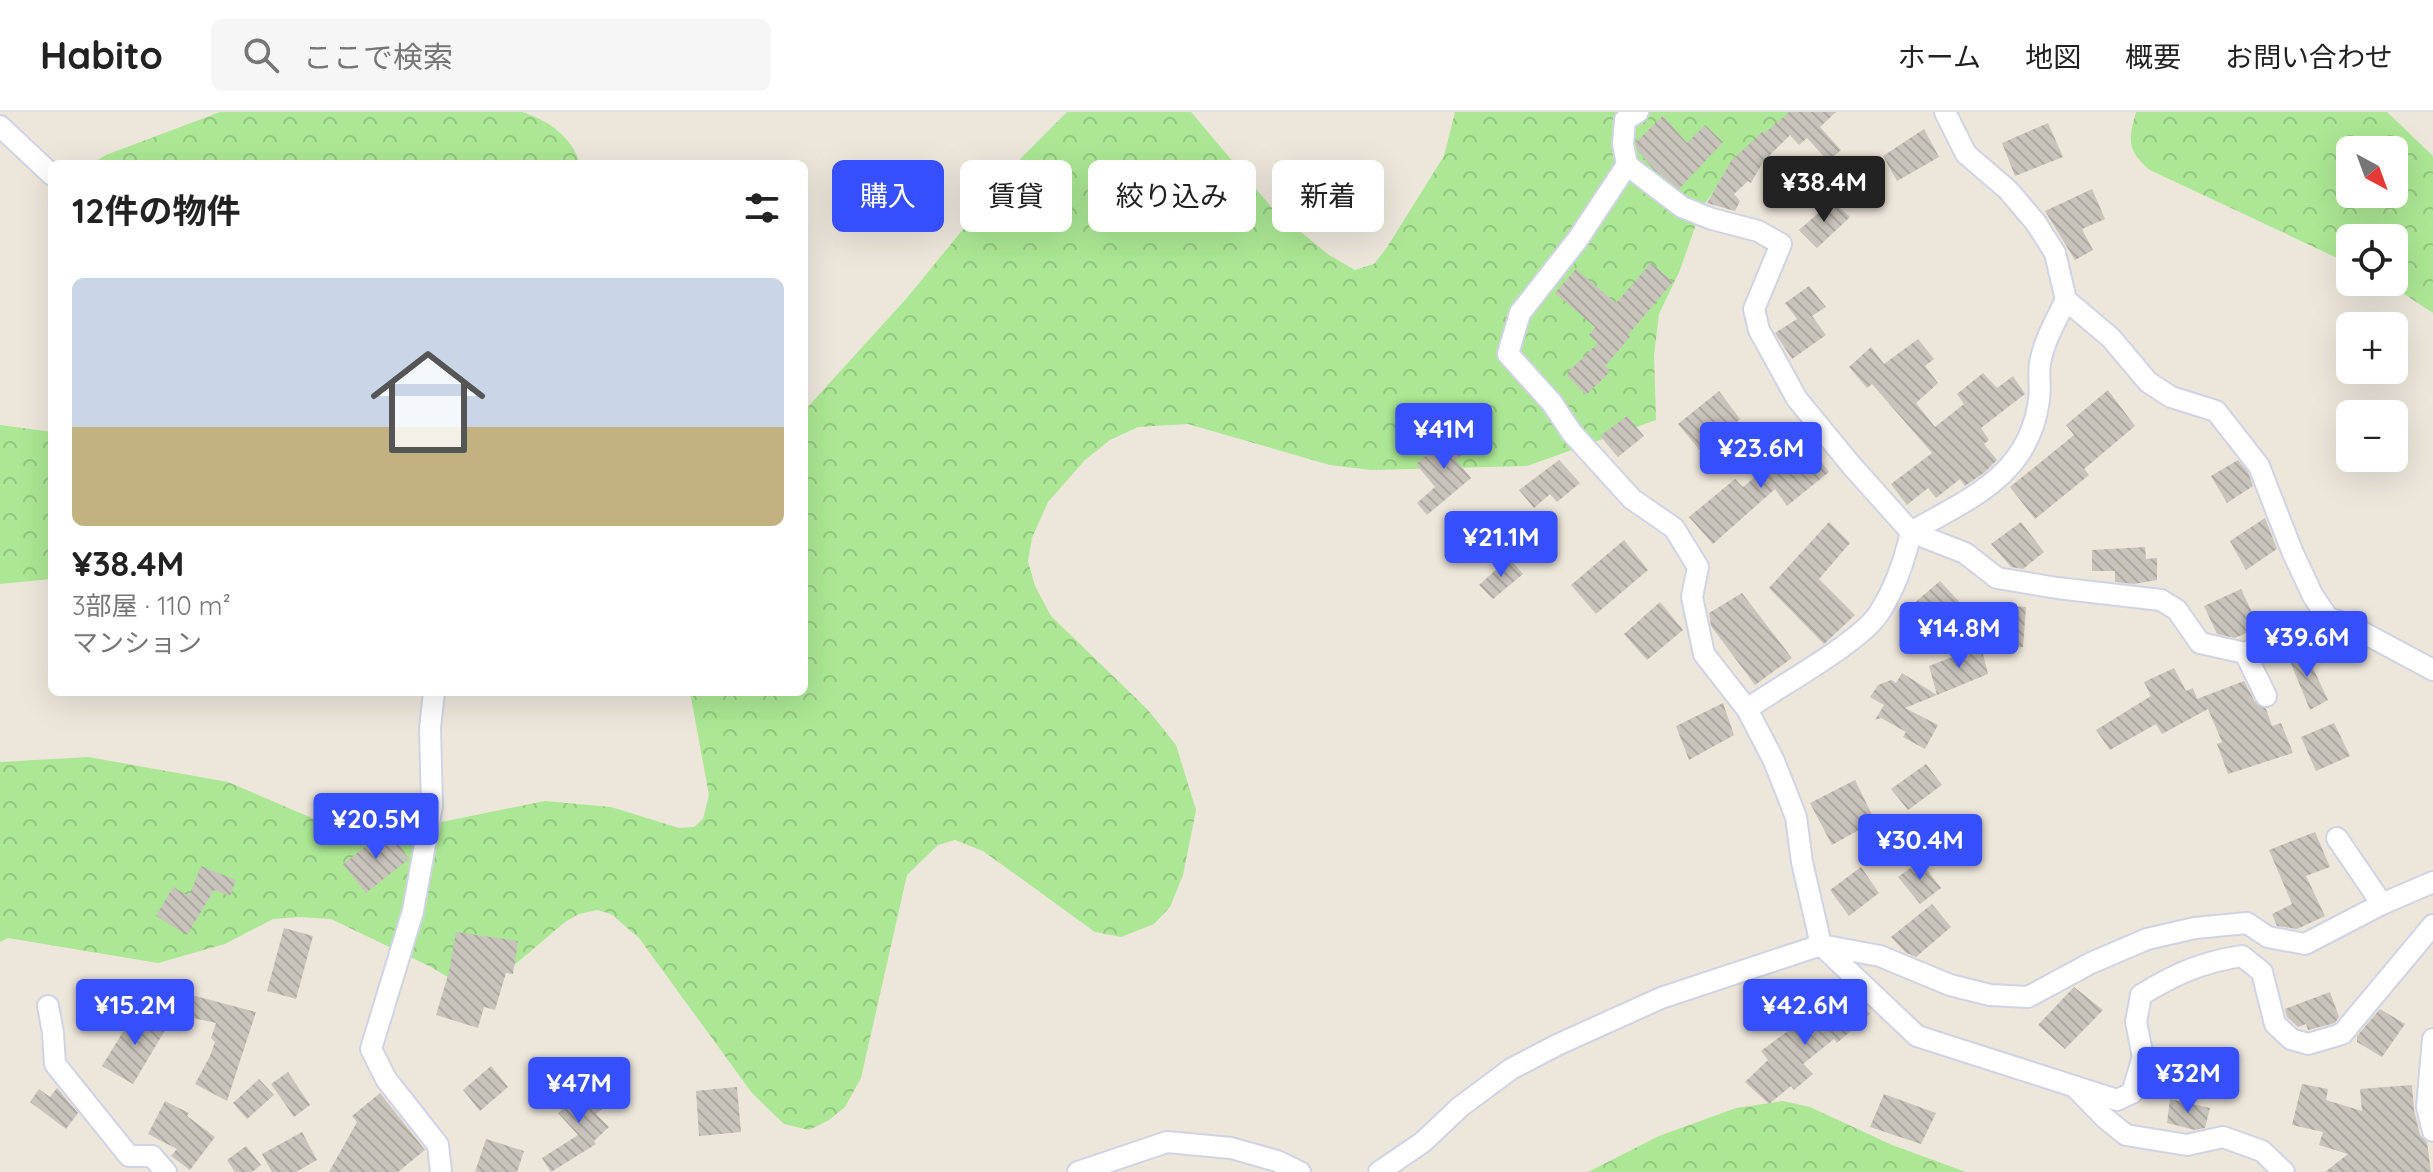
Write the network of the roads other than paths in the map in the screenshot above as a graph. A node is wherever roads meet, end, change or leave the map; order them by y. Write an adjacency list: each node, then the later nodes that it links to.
1 (1638, 112): 4 (street)
2 (1945, 112): 6 (street)
3 (0, 126): 5 (street)
4 (1627, 165): 7 (street); 13 (street)
5 (48, 171)
6 (2066, 300): 7 (street); 8 (street)
7 (1911, 532): 9 (street); 13 (street)
8 (2328, 618): 9 (street); 10 (street)
9 (2245, 653): 12 (street)
10 (2433, 670)
11 (434, 696): 26 (street)
12 (2266, 696)
13 (1747, 709): 18 (street)
14 (2337, 838): 16 (street)
15 (2433, 882): 16 (street)
16 (2382, 904): 18 (street)
17 (2433, 925): 21 (street)
18 (1821, 945): 21 (street); 29 (street)
19 (48, 1006): 23 (street)
20 (2433, 1039): 22 (street)
21 (2072, 1084): 30 (street)
22 (2433, 1131)
23 (152, 1156): 24 (street); 25 (street)
24 (134, 1172)
25 (166, 1172)
26 (441, 1172)
27 (1078, 1172): 28 (street)
28 (1300, 1172)
29 (1379, 1172)
30 (2284, 1172)

